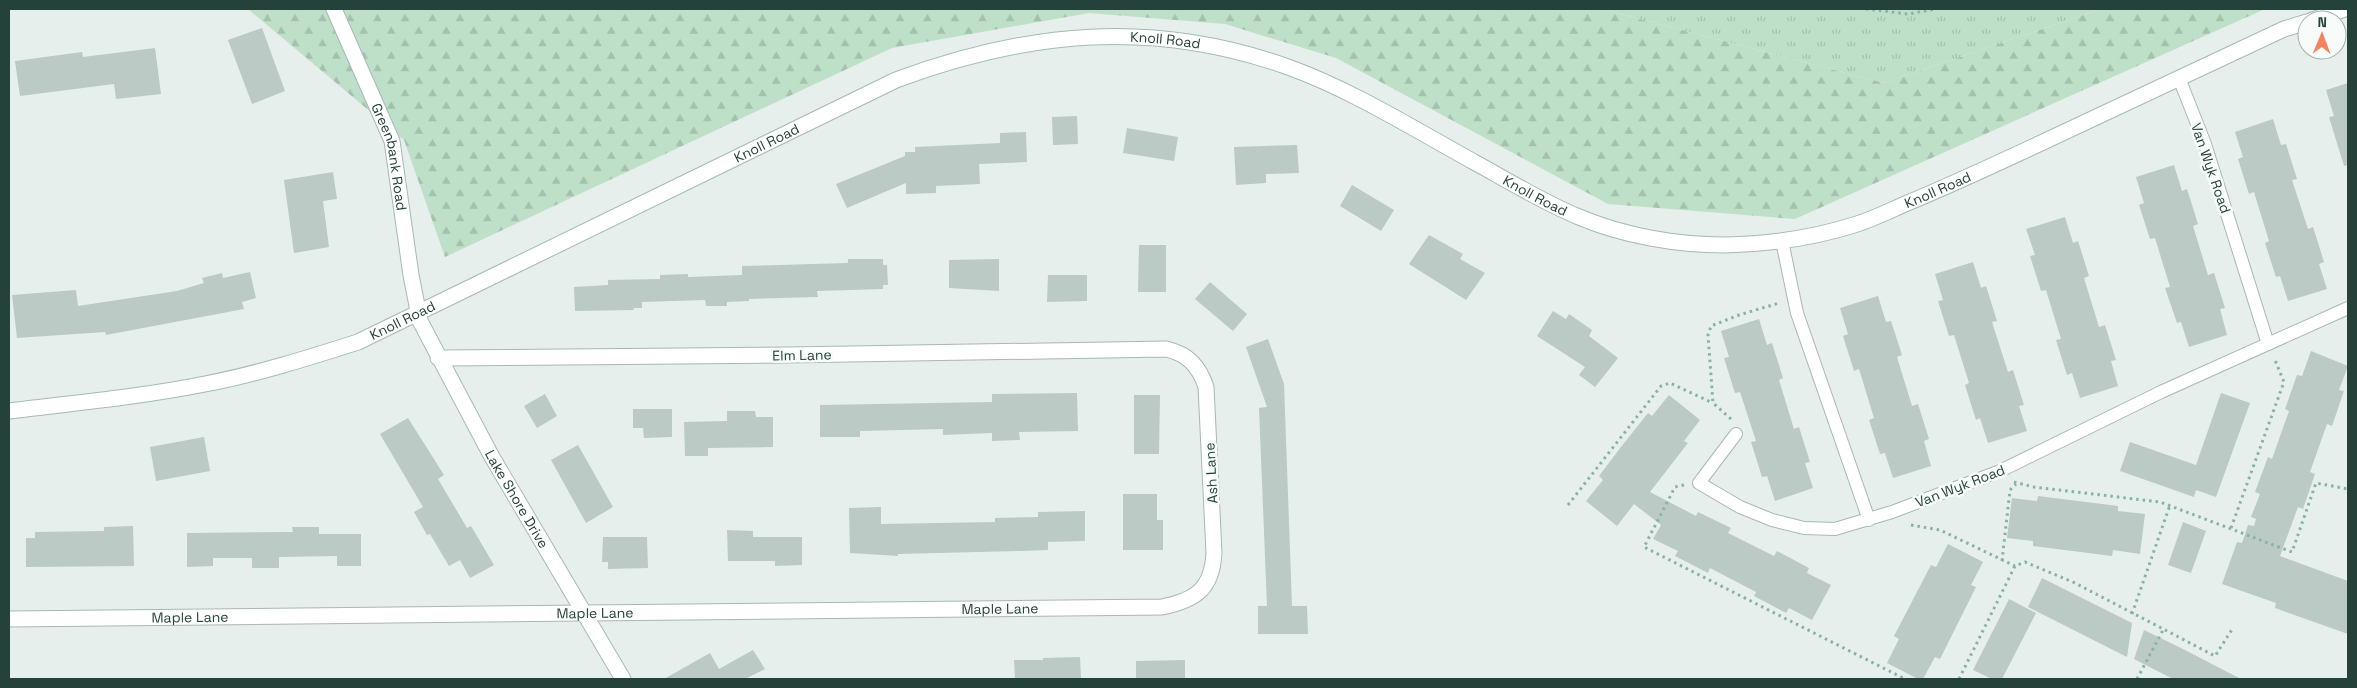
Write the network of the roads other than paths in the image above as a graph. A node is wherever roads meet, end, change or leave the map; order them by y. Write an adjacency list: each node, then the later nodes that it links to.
1 (334, 9): 6 (street, Greenbank Road)
2 (2297, 25): 3 (street, Knoll Road)
3 (2178, 78): 4 (street, Knoll Road); 7 (lane, Van Wyk Road)
4 (1782, 241): 6 (street, Knoll Road); 12 (lane)
5 (2348, 308): 7 (lane, Van Wyk Road)
6 (419, 313): 9 (street, Lake Shore Drive); 10 (street, Knoll Road)
7 (2268, 344): 12 (lane, Van Wyk Road)
8 (1166, 349): 9 (street, Elm Lane); 13 (street, Ash Lane)
9 (438, 358): 14 (street, Lake Shore Drive)
10 (9, 411)
11 (1736, 434): 12 (lane, Van Wyk Road)
12 (1869, 520)
13 (1181, 603): 14 (street, Maple Lane)
14 (584, 613): 15 (street, Maple Lane); 16 (street, Lake Shore Drive)
15 (9, 619)
16 (623, 679)

